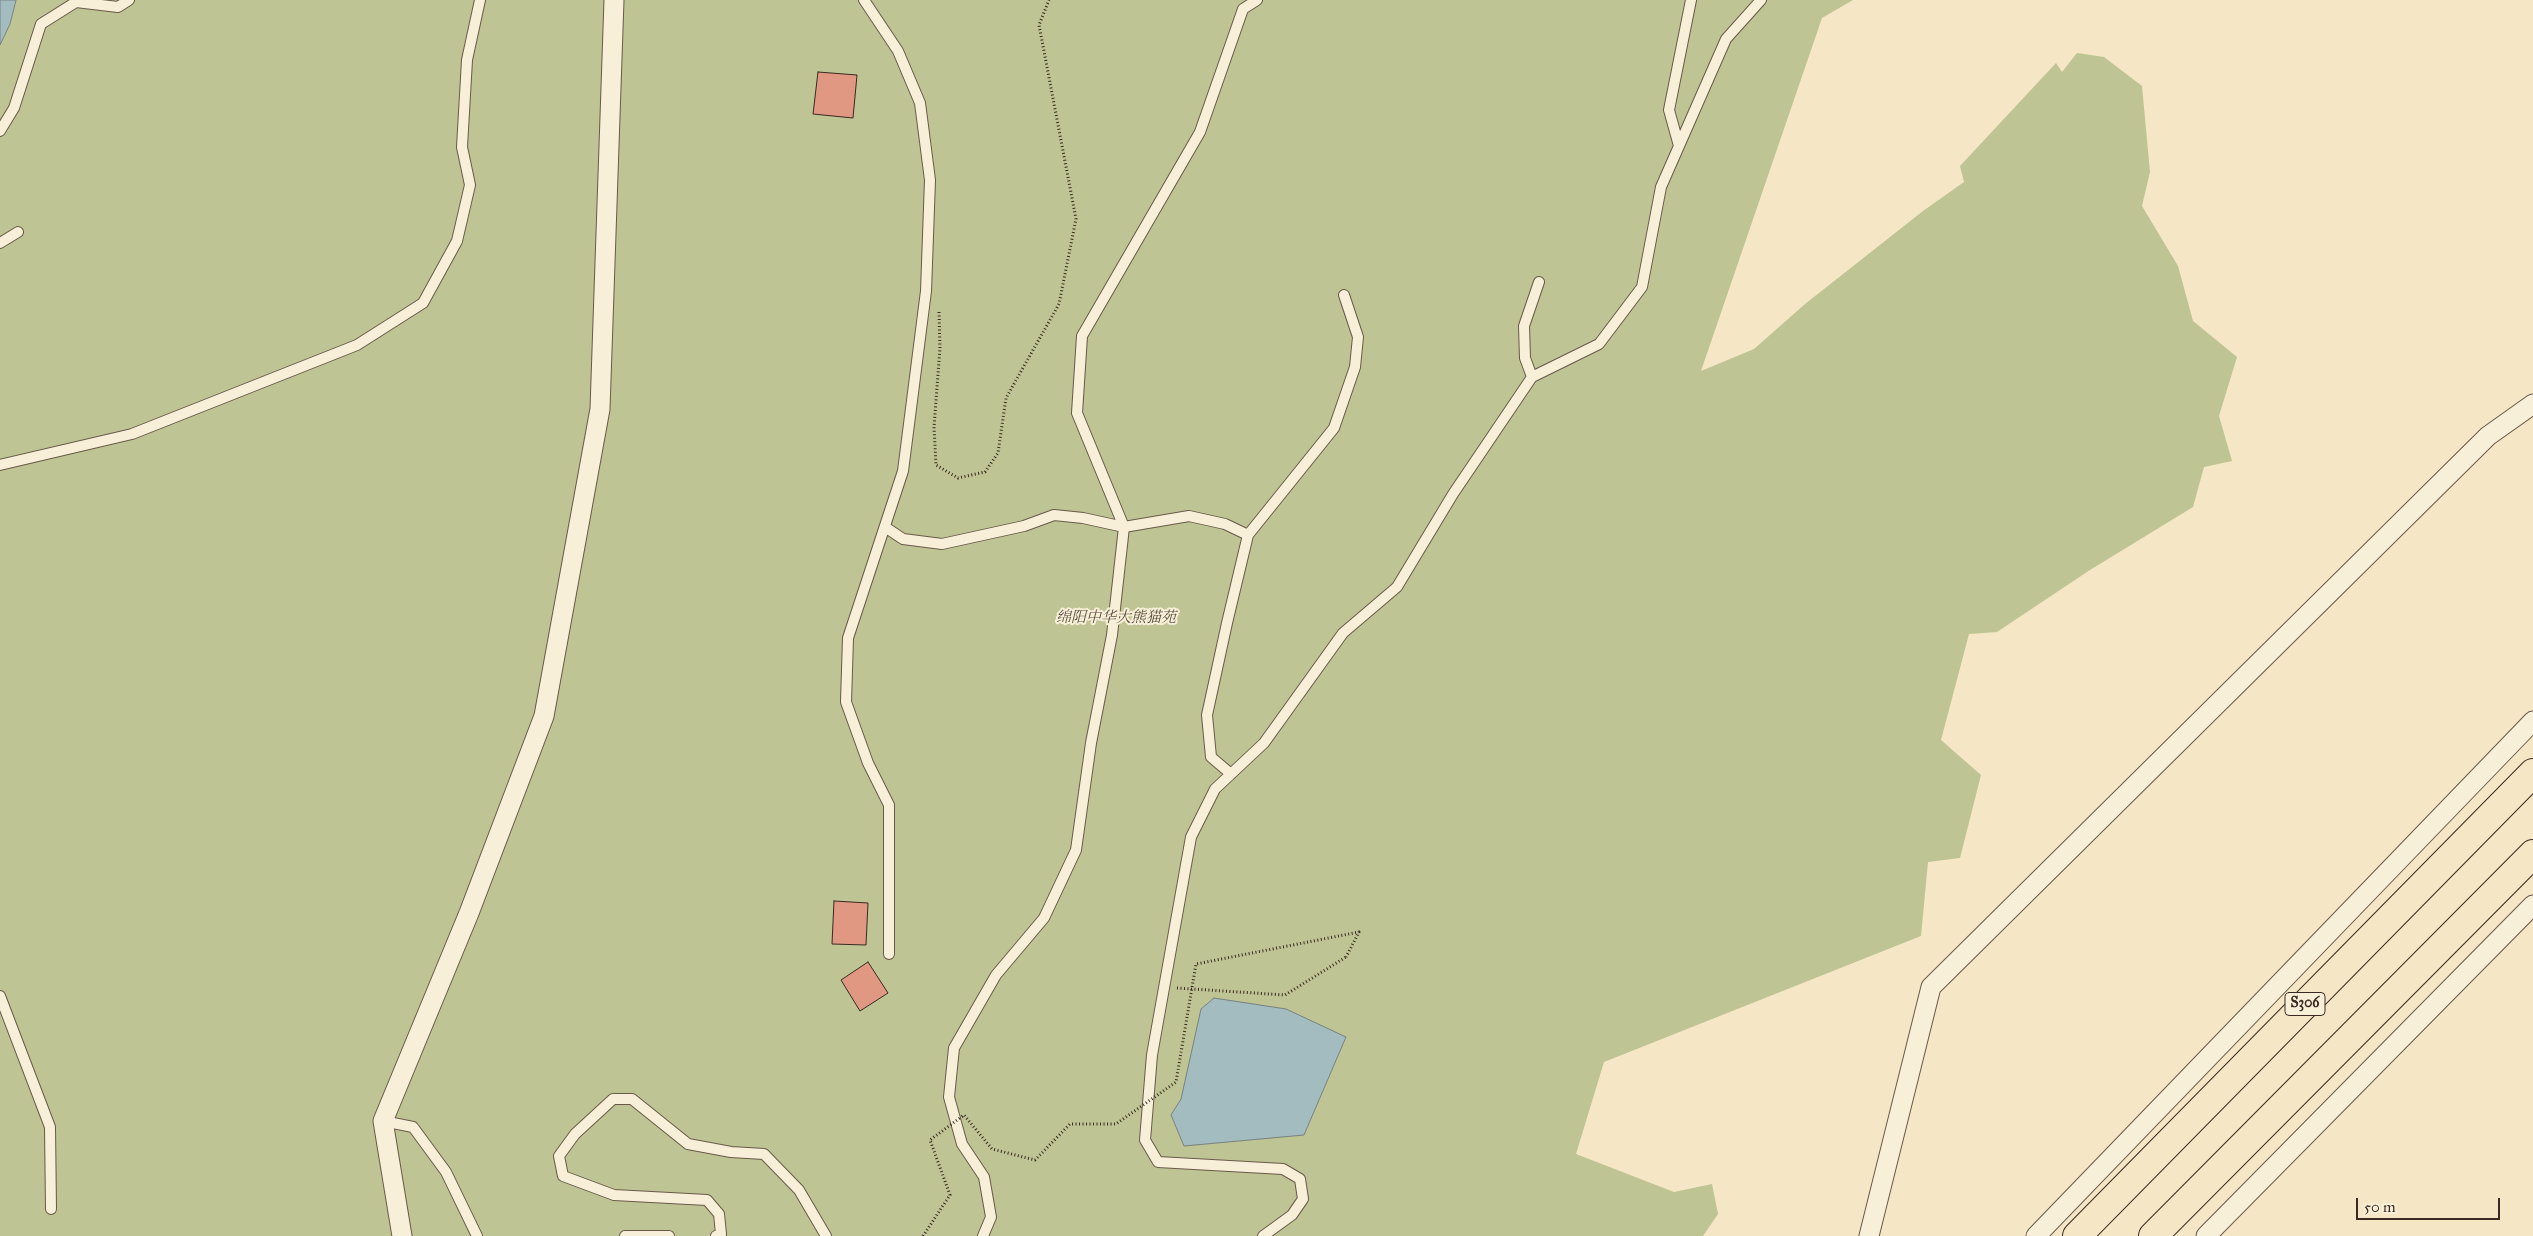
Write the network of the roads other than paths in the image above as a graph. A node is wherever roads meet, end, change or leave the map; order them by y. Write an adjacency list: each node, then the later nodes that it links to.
1 (129, 0): 8 (lane)
2 (480, 0): 16 (lane)
3 (614, 0): 27 (street)
4 (864, 0): 17 (lane)
5 (1257, 0): 18 (lane)
6 (1691, 0): 9 (lane)
7 (1760, 0): 9 (lane)
8 (0, 132)
9 (1679, 146): 14 (lane)
10 (18, 232): 11 (lane)
11 (0, 243)
12 (1539, 282): 14 (lane)
13 (1344, 295): 19 (lane)
14 (1532, 377): 22 (lane)
15 (2533, 404): 37 (street)
16 (0, 466)
17 (885, 527): 18 (lane); 25 (lane)
18 (1124, 527): 19 (lane); 35 (lane)
19 (1248, 535): 22 (lane)
20 (2533, 720): 38 (street)
21 (2533, 773): 39 (main road, S306)
22 (1231, 774): 36 (lane)
23 (2533, 854): 40 (main road)
24 (2533, 906): 41 (street)
25 (889, 954)
26 (0, 996): 28 (lane)
27 (383, 1121): 29 (street); 30 (lane)
28 (51, 1209)
29 (402, 1236)
30 (477, 1236)
31 (625, 1236): 32 (lane)
32 (669, 1236)
33 (716, 1236): 34 (lane)
34 (826, 1236)
35 (983, 1236)
36 (1263, 1236)
37 (1869, 1236)
38 (2036, 1236)
39 (2077, 1236)
40 (2153, 1236)
41 (2206, 1236)

